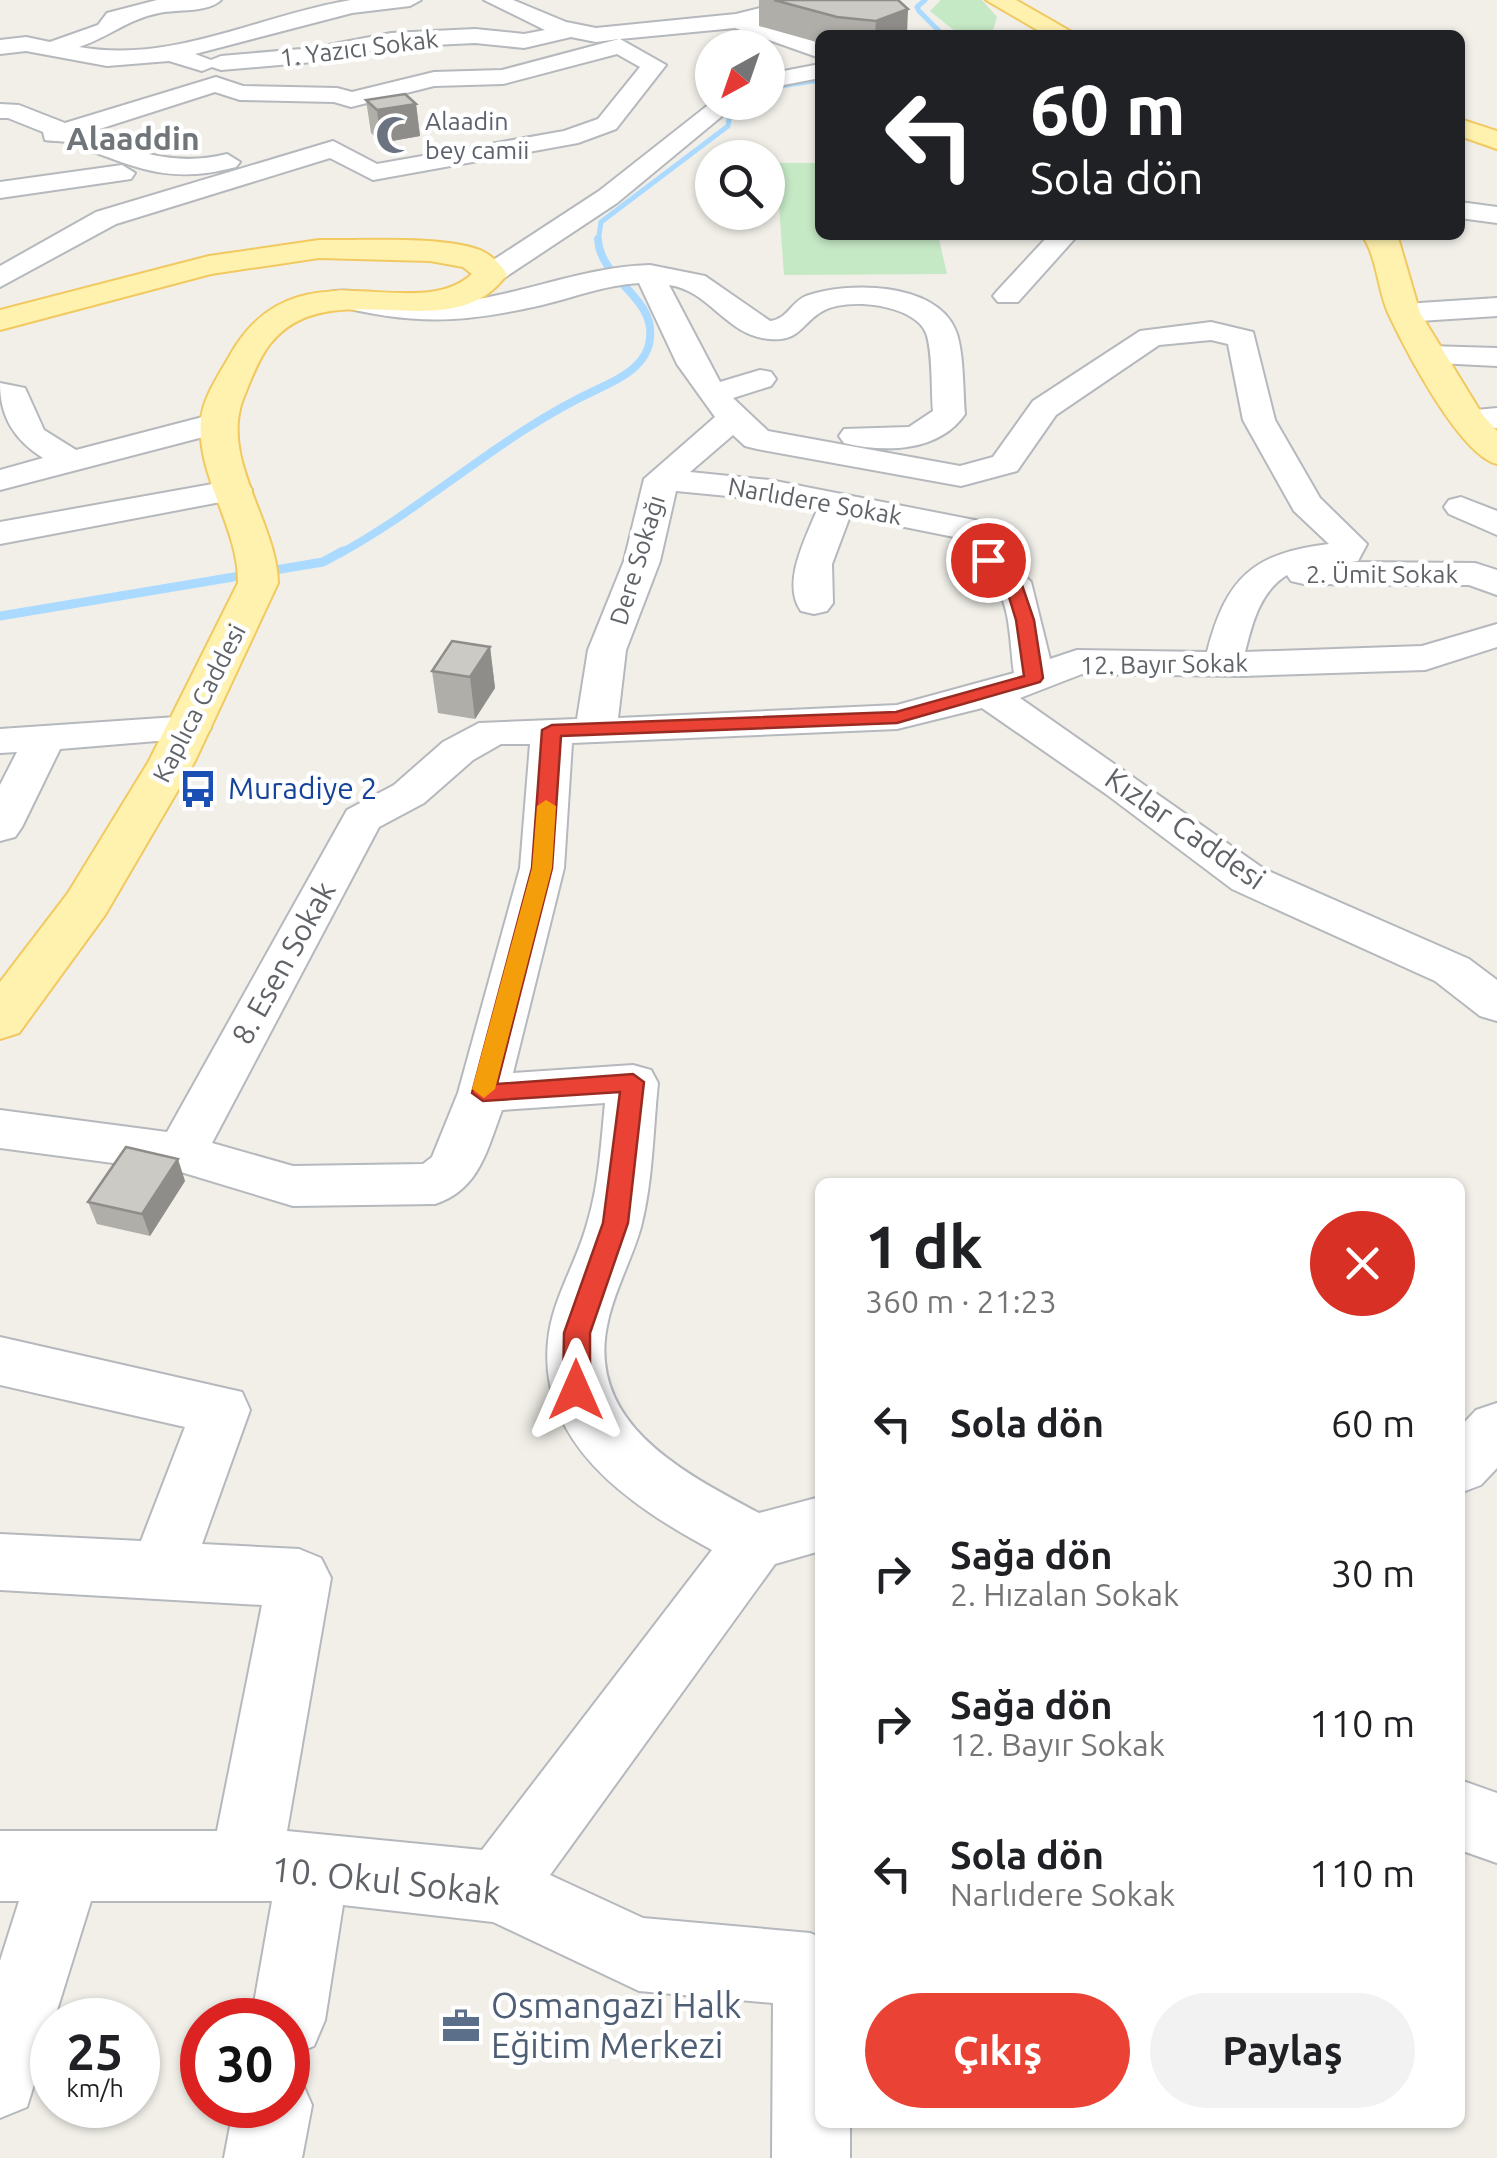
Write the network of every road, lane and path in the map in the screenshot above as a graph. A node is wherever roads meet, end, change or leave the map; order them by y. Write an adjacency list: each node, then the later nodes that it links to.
1 (210, 0): 8 (street)
2 (409, 0): 19 (street)
3 (495, 0): 11 (street)
4 (999, 0): 10 (main road); 13 (main road)
5 (800, 2): 9 (street)
6 (94, 4): 8 (street)
7 (616, 9): 12 (street)
8 (115, 18): 17 (street)
9 (736, 21): 12 (street); 18 (street)
10 (1004, 26)
11 (572, 30): 14 (street, 1. Yazıcı Sokak); 15 (street)
12 (661, 30): 15 (street)
13 (1055, 30)
14 (391, 40): 21 (street, 1. Yazıcı Sokak); 23 (street)
15 (621, 40): 24 (street); 33 (street)
16 (0, 47): 17 (street)
17 (51, 49): 19 (street)
18 (815, 49)
19 (170, 54): 21 (street)
20 (815, 72): 22 (street)
21 (210, 75): 23 (street); 29 (street)
22 (785, 78)
23 (434, 79): 24 (street)
24 (484, 79): 25 (street)
25 (524, 101)
26 (0, 111): 29 (street)
27 (705, 120): 42 (street)
28 (1465, 128): 30 (main road)
29 (70, 132): 31 (street); 32 (street)
30 (1497, 141)
31 (19, 142)
32 (131, 167): 33 (street); 34 (street); 35 (street)
33 (260, 170): 35 (street)
34 (0, 190)
35 (145, 207): 38 (street)
36 (1465, 211): 37 (street)
37 (1497, 215)
38 (70, 240): 41 (street); 44 (street)
39 (1059, 240): 45 (street)
40 (1383, 240): 48 (main road)
41 (0, 243)
42 (490, 274): 46 (main road); 49 (main road)
43 (630, 275): 46 (street); 54 (street); 54 (street)
44 (0, 278)
45 (1008, 296)
46 (339, 298): 56 (main road)
47 (1497, 307): 48 (street)
48 (1404, 313): 50 (main road)
49 (0, 320)
50 (1428, 356): 51 (street); 55 (main road)
51 (1497, 356)
52 (760, 380): 54 (street)
53 (7, 394): 58 (street)
54 (722, 407): 59 (street, Dere Sokağı); 66 (street)
55 (1482, 419): 57 (main road)
56 (218, 423): 58 (street); 61 (main road, Kaplıca Caddesi)
57 (1497, 452)
58 (71, 462): 60 (street)
59 (661, 479): 62 (street, Narlıdere Sokak); 74 (street, Dere Sokağı)
60 (0, 480)
61 (235, 490): 65 (street); 73 (main road, Kaplıca Caddesi)
62 (837, 503): 68 (street); 71 (street, Narlıdere Sokak)
63 (1462, 506): 64 (street)
64 (1497, 524)
65 (0, 533)
66 (1265, 573): 67 (street, 2. Ümit Sokak); 70 (street)
67 (1497, 584)
68 (814, 603)
69 (1497, 635): 70 (street, 12. Bayır Sokak)
70 (1224, 663): 71 (street, 12. Bayır Sokak)
71 (1034, 678): 72 (street, 12. Bayır Sokak)
72 (988, 694): 74 (street, 12. Bayır Sokak); 78 (street, Kızlar Caddesi)
73 (190, 728): 75 (street); 79 (main road, Kaplıca Caddesi)
74 (574, 731): 80 (street, Dere Sokağı); 82 (street, 8. Esen Sokak)
75 (45, 738): 76 (street); 77 (street)
76 (0, 741)
77 (0, 827)
78 (1497, 1004)
79 (0, 1020)
80 (483, 1093): 82 (street, Dere Sokağı); 87 (street)
81 (0, 1129): 82 (street, Dere Sokağı)
82 (180, 1152)
83 (0, 1360): 89 (street)
84 (1497, 1428): 85 (street)
85 (1465, 1462)
86 (815, 1525): 87 (street)
87 (755, 1542): 95 (street)
88 (0, 1562): 89 (street)
89 (161, 1570): 93 (street)
90 (1465, 1817): 91 (street)
91 (1497, 1828)
92 (33, 1866): 93 (street, 10. Okul Sokak); 97 (street)
93 (245, 1866): 94 (street, 10. Okul Sokak)
94 (314, 1866): 95 (street, 10. Okul Sokak); 96 (street)
95 (498, 1887): 100 (street, 10. Okul Sokak)
96 (292, 1998)
97 (0, 2080)
98 (269, 2128): 99 (street)
99 (264, 2158)
100 (812, 2158)

